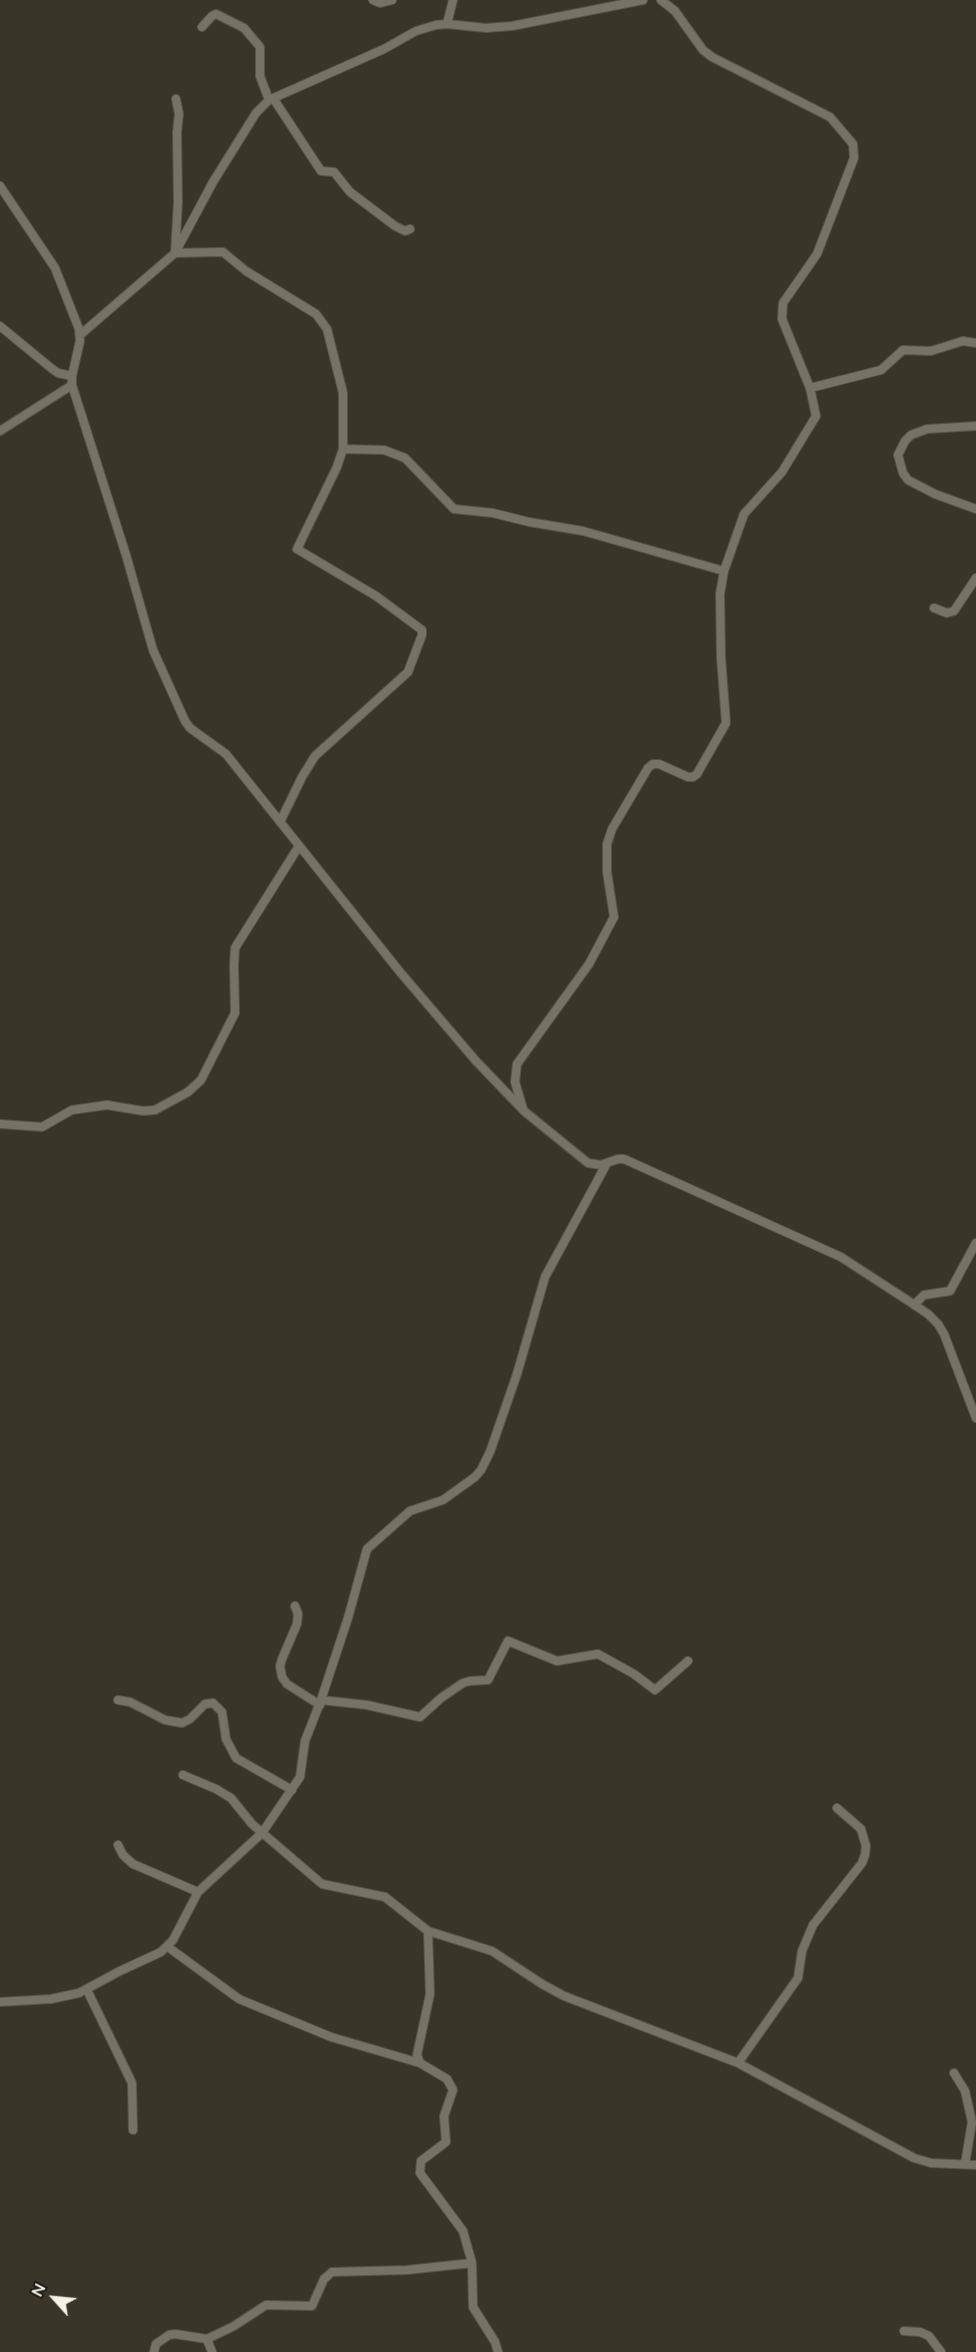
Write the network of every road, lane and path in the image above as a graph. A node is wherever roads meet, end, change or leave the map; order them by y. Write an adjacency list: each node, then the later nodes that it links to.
1 (372, 0): 2 (street)
2 (392, 0)
3 (453, 0): 6 (street)
4 (643, 0): 6 (street)
5 (661, 0): 18 (street)
6 (447, 24): 9 (street)
7 (202, 27): 9 (street)
8 (176, 99): 12 (street)
9 (271, 99): 11 (street); 12 (street)
10 (0, 186): 14 (street)
11 (410, 229)
12 (175, 253): 14 (street); 21 (street)
13 (0, 326): 16 (street)
14 (80, 335): 16 (street)
15 (976, 343): 18 (street)
16 (72, 376): 17 (street)
17 (72, 385): 20 (street); 26 (street)
18 (810, 388): 23 (street)
19 (976, 426): 22 (street)
20 (0, 431)
21 (343, 449): 23 (street); 26 (street)
22 (976, 509)
23 (724, 571): 28 (street)
24 (976, 578): 25 (street)
25 (934, 608)
26 (280, 822): 27 (street)
27 (299, 846): 28 (street); 29 (street)
28 (524, 1111): 30 (street)
29 (0, 1124)
30 (608, 1163): 32 (street); 37 (street)
31 (976, 1244): 32 (street)
32 (914, 1305): 33 (street)
33 (976, 1418)
34 (295, 1606): 37 (street)
35 (688, 1661): 37 (street)
36 (118, 1700): 39 (street)
37 (321, 1703): 39 (street)
38 (183, 1775): 41 (street)
39 (292, 1790): 41 (street)
40 (837, 1809): 49 (street)
41 (262, 1833): 43 (street); 44 (street)
42 (118, 1845): 43 (street)
43 (198, 1893): 45 (street)
44 (428, 1931): 48 (street); 49 (street)
45 (168, 1947): 46 (street); 48 (street)
46 (87, 1990): 47 (street); 51 (street)
47 (0, 2002)
48 (420, 2063): 54 (street)
49 (738, 2063): 52 (street)
50 (954, 2073): 52 (street)
51 (133, 2130)
52 (964, 2164): 53 (street)
53 (976, 2165)
54 (472, 2263): 56 (street); 59 (street)
55 (904, 2331): 60 (street)
56 (207, 2339): 57 (street); 58 (street)
57 (154, 2352)
58 (212, 2352)
59 (498, 2352)
60 (941, 2352)

